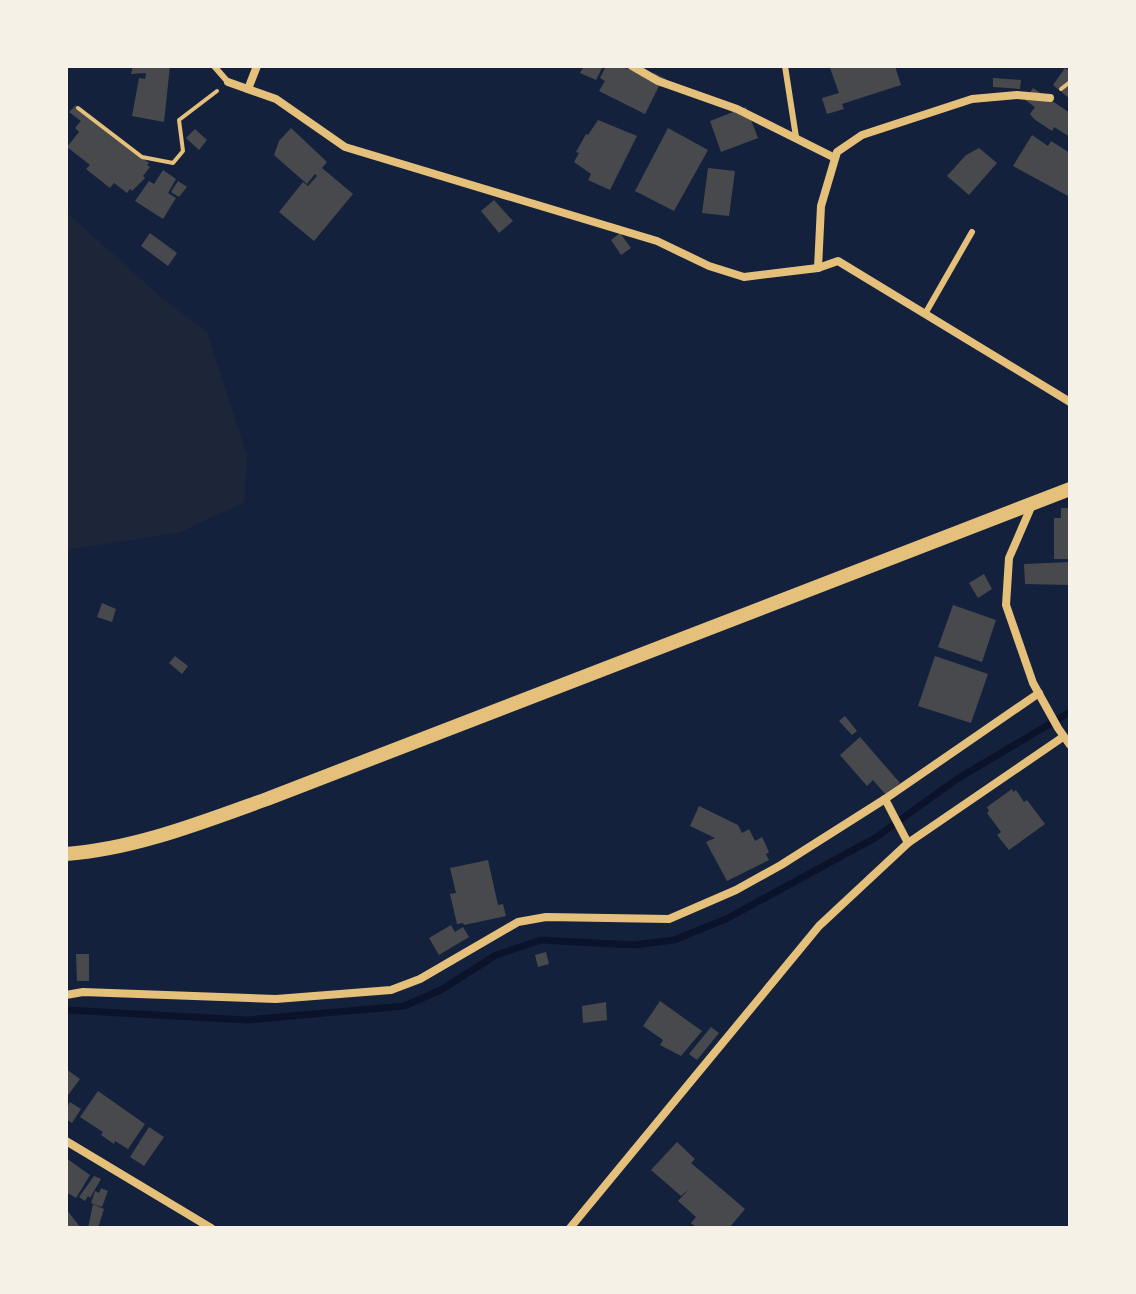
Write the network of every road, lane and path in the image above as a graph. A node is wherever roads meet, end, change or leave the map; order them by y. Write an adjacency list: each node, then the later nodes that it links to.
1 (214, 66): 5 (lane)
2 (257, 66): 6 (street)
3 (632, 66): 9 (street)
4 (785, 66): 9 (lane)
5 (228, 82): 6 (street); 8 (path)
6 (248, 89): 12 (street)
7 (1050, 98): 10 (street)
8 (78, 108)
9 (796, 137): 10 (street)
10 (835, 158): 12 (street)
11 (972, 232): 13 (lane)
12 (818, 268): 13 (street)
13 (925, 314): 14 (street)
14 (1070, 402)
15 (1070, 489): 16 (street)
16 (1032, 505): 17 (street); 21 (street)
17 (1042, 697): 18 (street); 19 (street)
18 (1067, 741): 20 (street)
19 (885, 799): 20 (street); 22 (street)
20 (908, 843): 25 (street)
21 (66, 854)
22 (66, 995)
23 (66, 1141): 24 (street)
24 (211, 1228)
25 (570, 1228)

